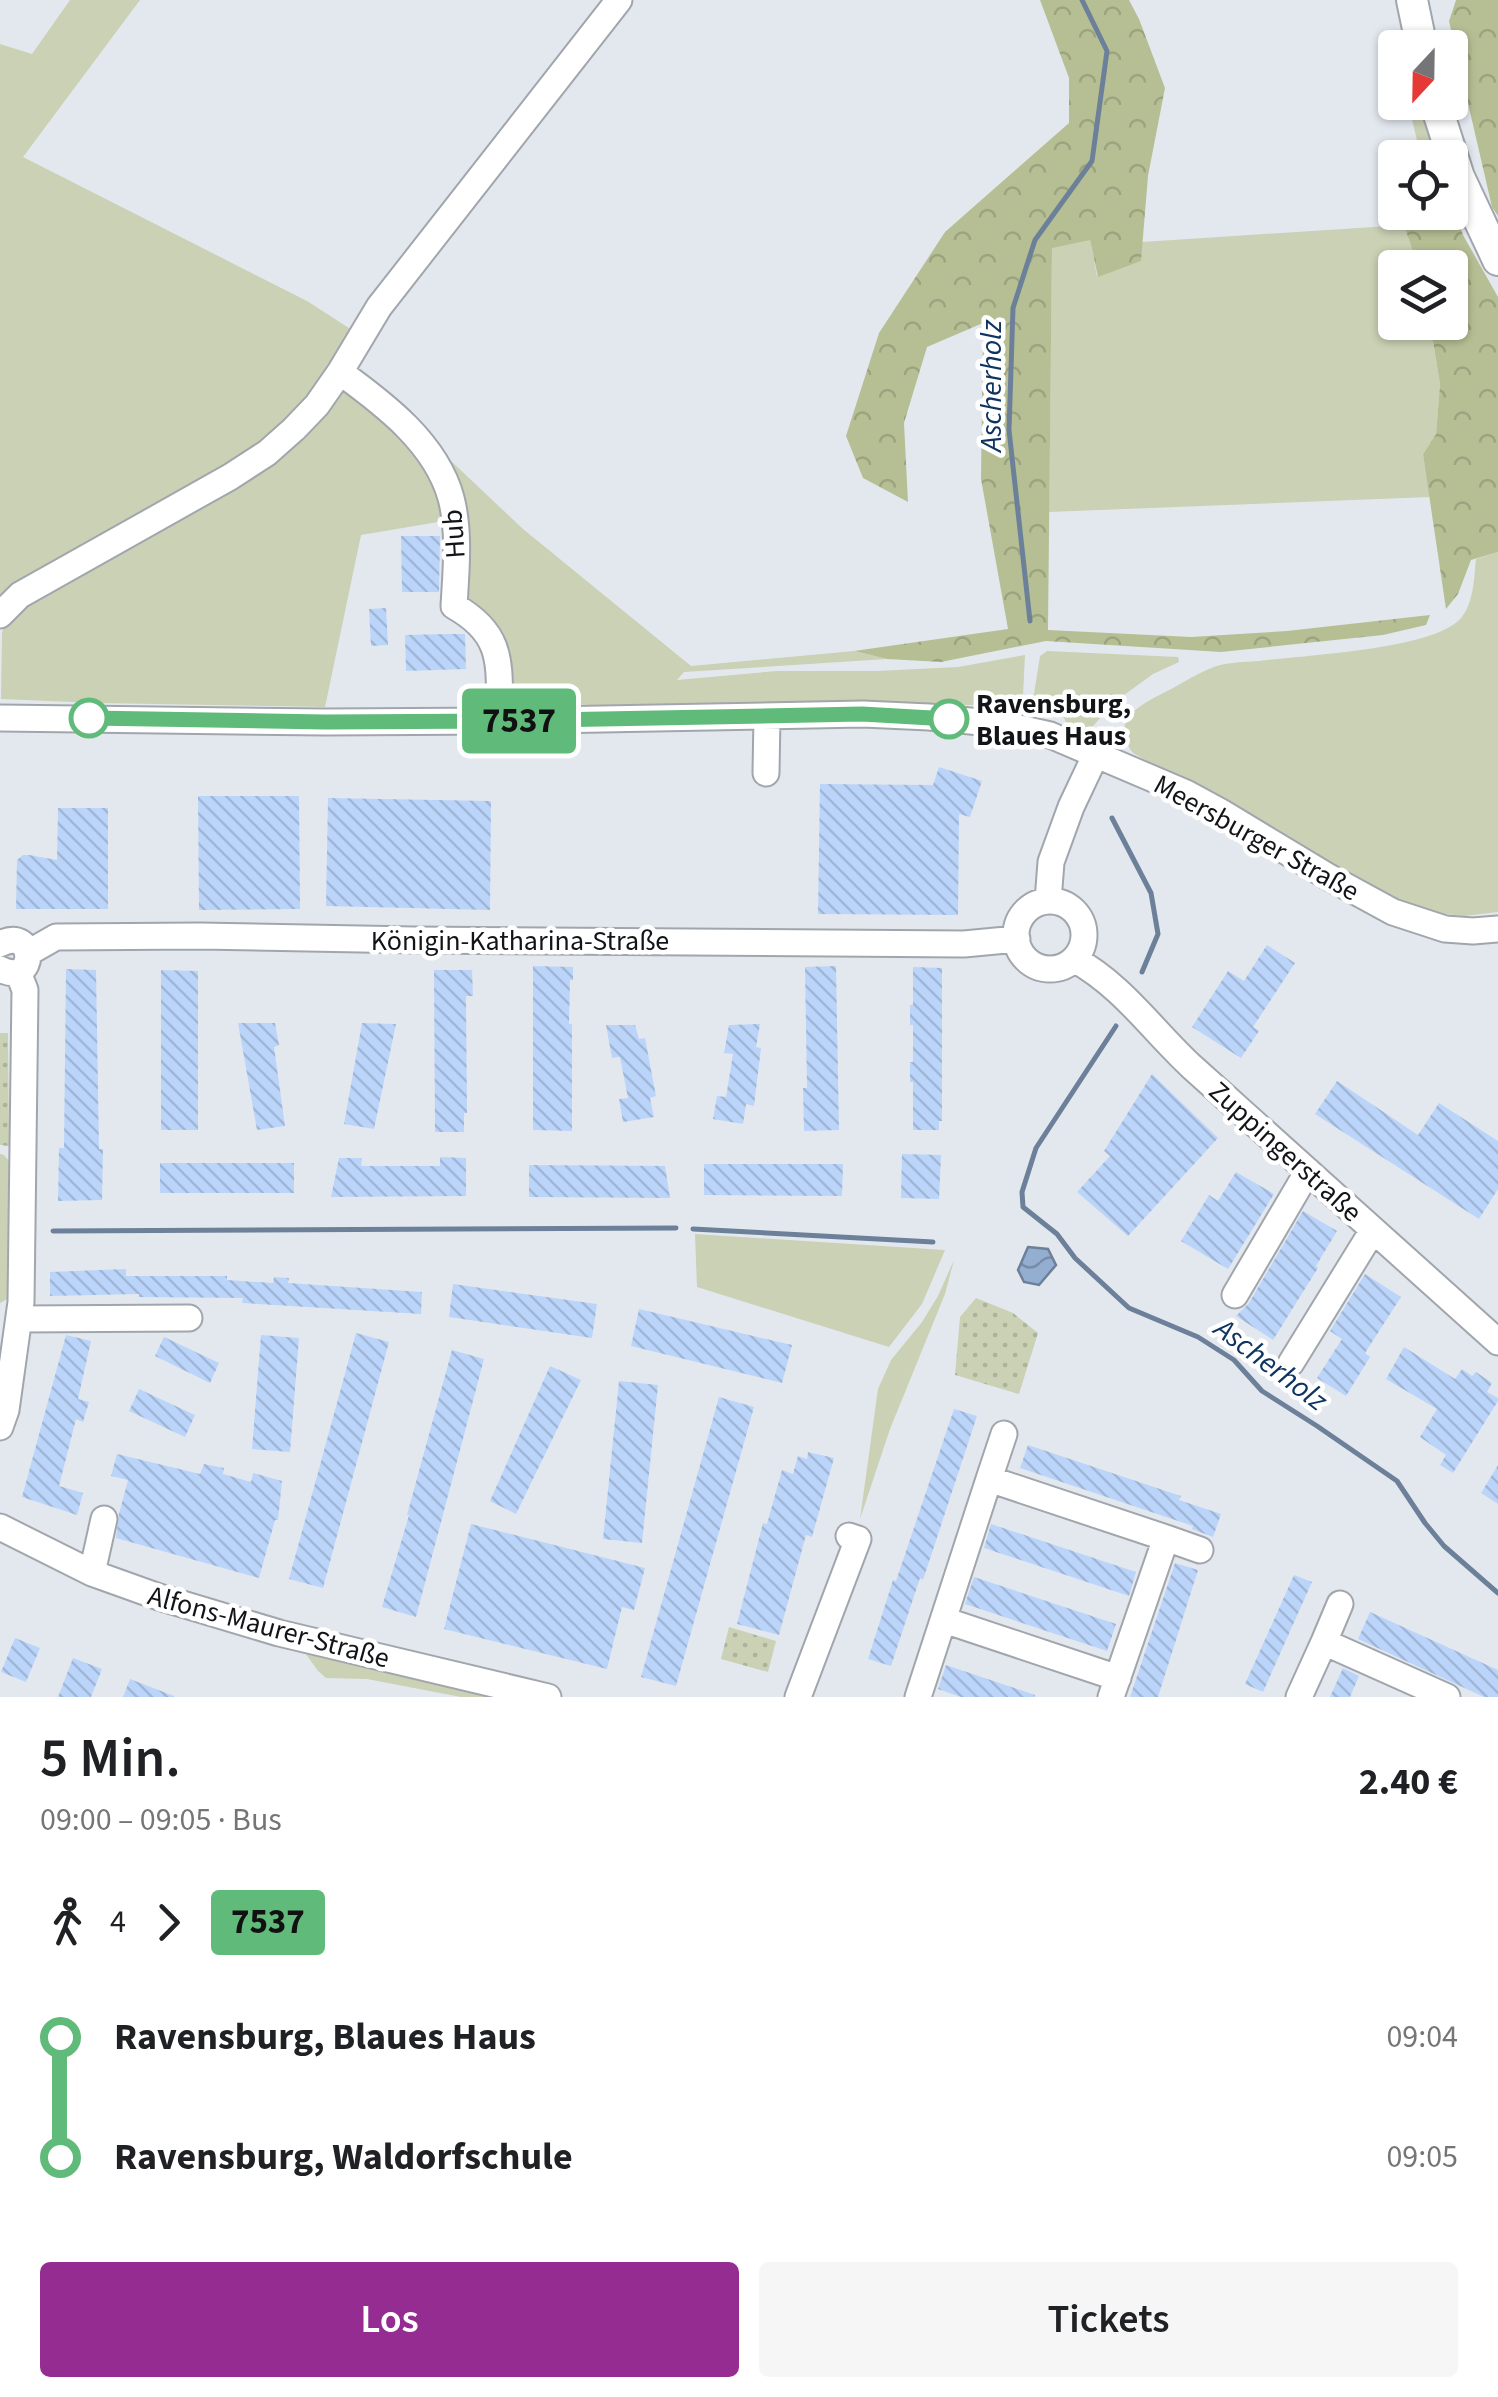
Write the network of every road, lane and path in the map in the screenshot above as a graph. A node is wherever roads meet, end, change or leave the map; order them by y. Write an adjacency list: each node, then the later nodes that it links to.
1 (619, 0): 6 (street)
2 (1412, 0): 3 (main road)
3 (1418, 30)
4 (1441, 120): 5 (main road)
5 (1498, 260)
6 (340, 372): 7 (street); 10 (street, Hub)
7 (0, 615)
8 (766, 717): 10 (street, Meersburger Straße); 11 (street, Meersburger Straße); 12 (street)
9 (0, 718): 10 (street, Meersburger Straße)
10 (500, 721)
11 (1096, 754): 13 (street); 14 (street, Meersburger Straße)
12 (766, 773)
13 (1048, 901): 15 (street); 17 (street)
14 (1498, 929)
15 (1017, 939): 17 (street); 18 (street, Königin-Katharina-Straße)
16 (0, 944): 18 (street)
17 (1074, 959): 19 (street, Zuppingerstraße)
18 (16, 965): 22 (street)
19 (1308, 1171): 20 (street, Zuppingerstraße); 21 (street)
20 (1373, 1230): 24 (street, Zuppingerstraße); 25 (street)
21 (1235, 1295)
22 (20, 1311): 23 (street); 26 (street)
23 (189, 1318)
24 (1498, 1342)
25 (1291, 1363)
26 (0, 1427)
27 (1004, 1434): 28 (street)
28 (989, 1478): 32 (street); 36 (street)
29 (104, 1519): 34 (street)
30 (0, 1527): 34 (street, Alfons-Maurer-Straße)
31 (849, 1536): 40 (street)
32 (1166, 1538): 33 (street); 38 (street)
33 (1200, 1550)
34 (92, 1573): 39 (street, Alfons-Maurer-Straße)
35 (1340, 1604): 37 (street)
36 (944, 1620): 38 (street); 41 (street)
37 (1324, 1642): 42 (street); 43 (street)
38 (1114, 1688)
39 (548, 1697)
40 (798, 1697)
41 (918, 1697)
42 (1299, 1697)
43 (1446, 1697)

